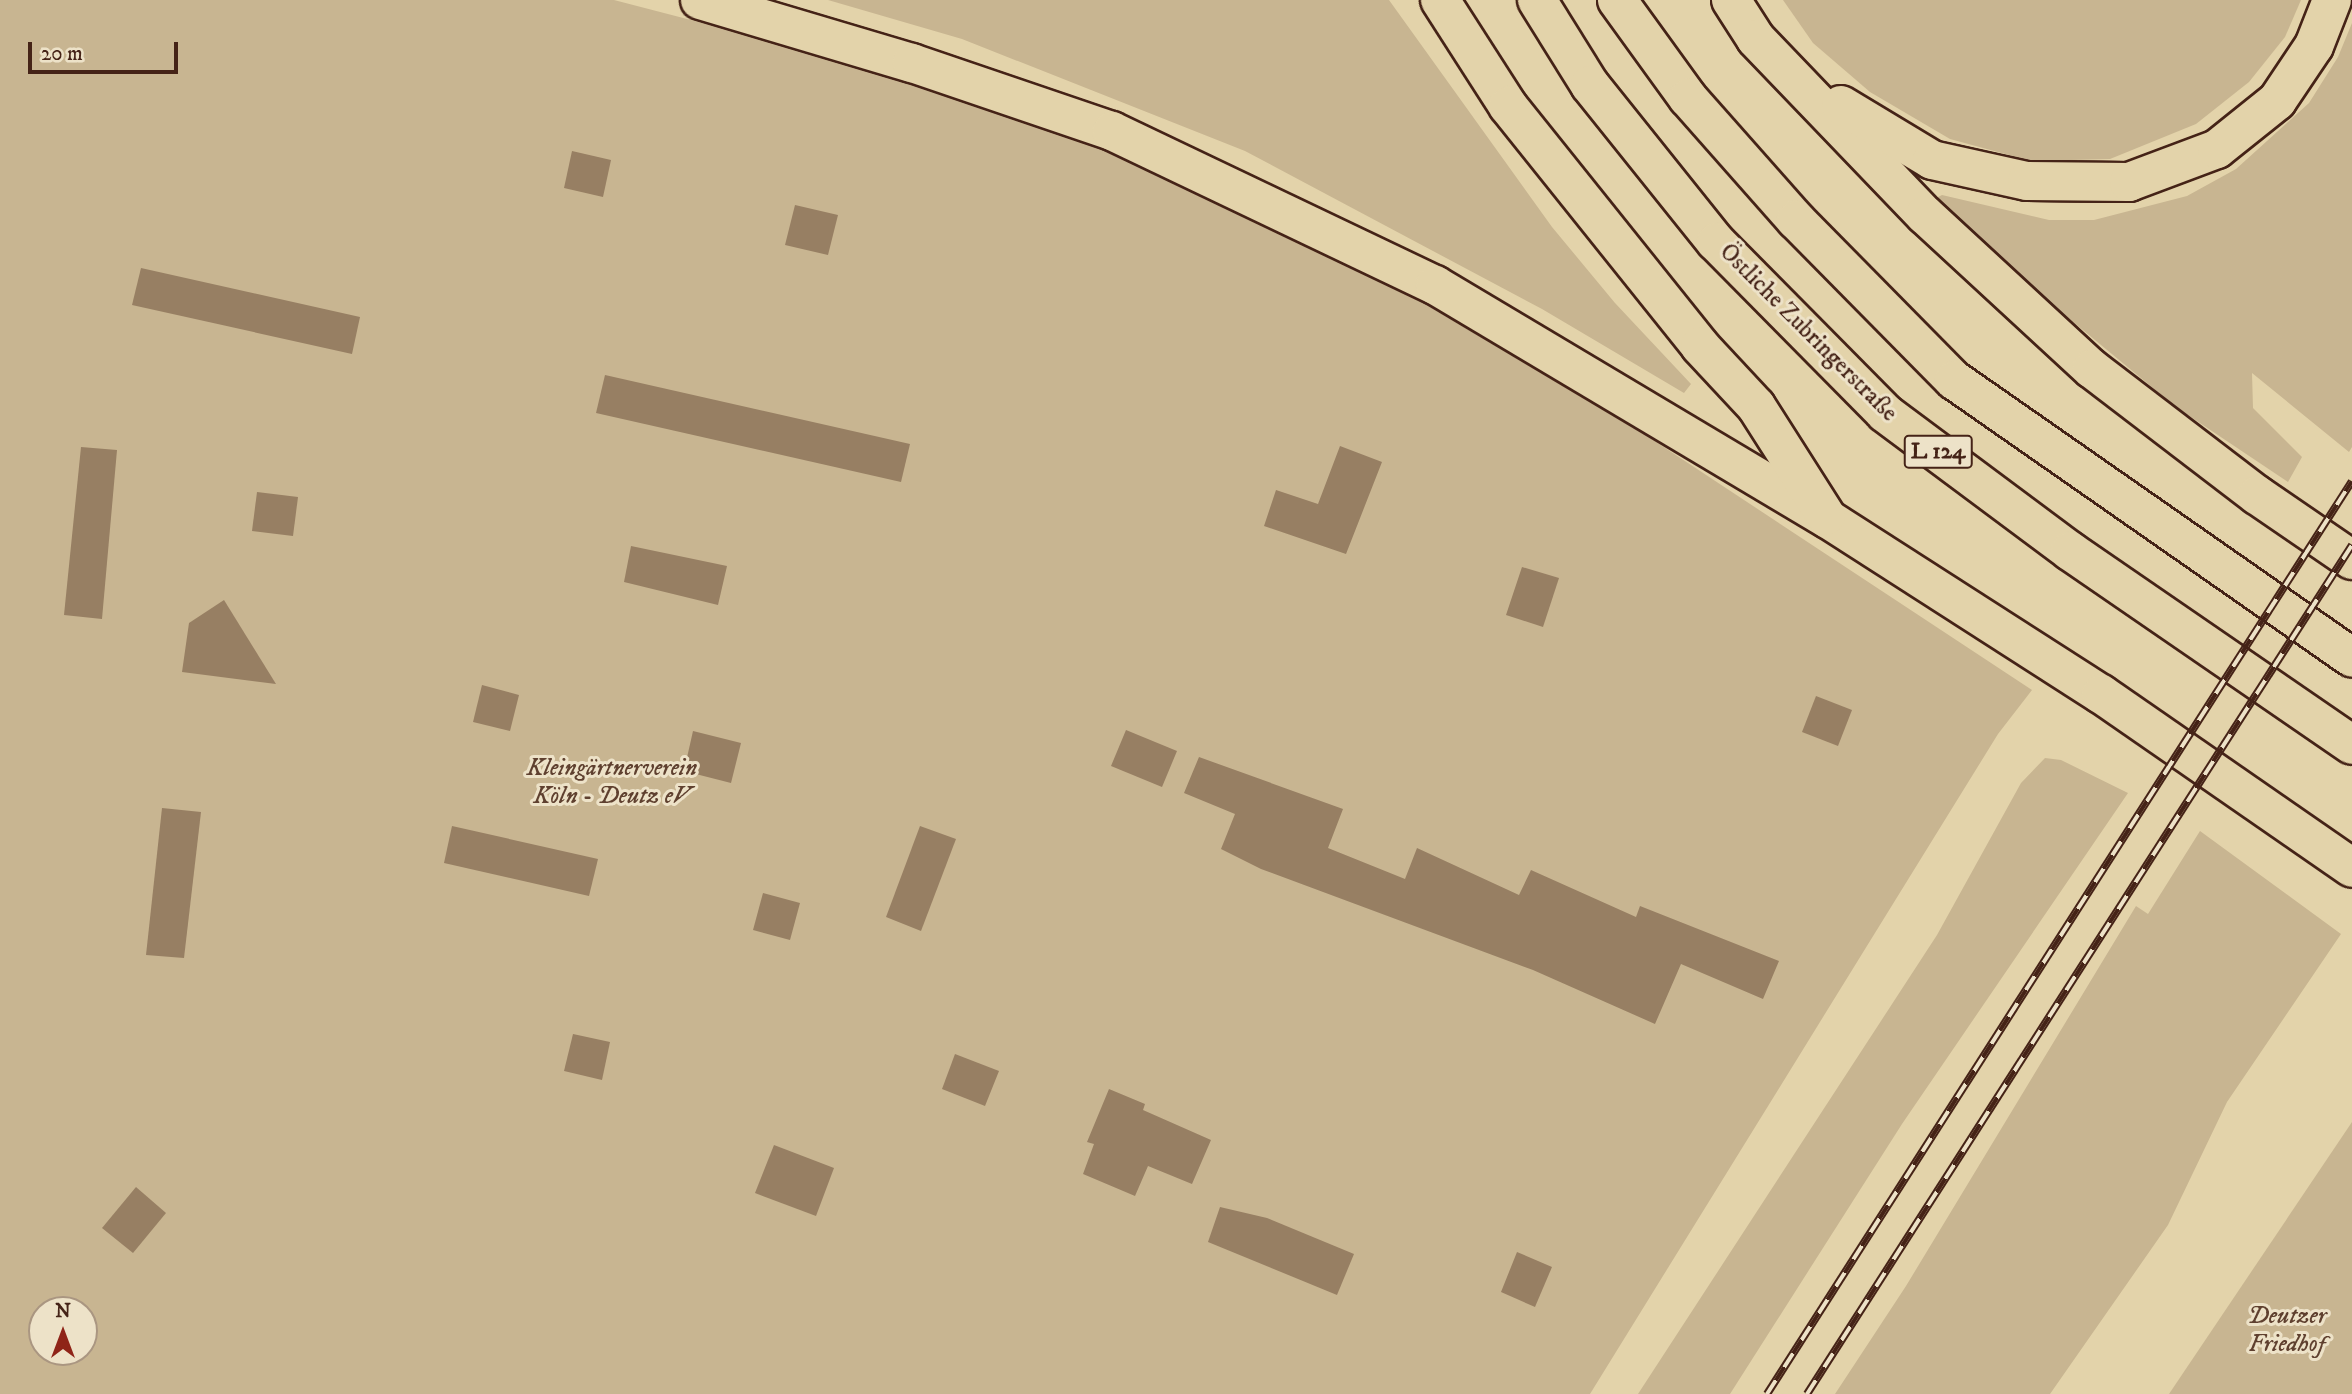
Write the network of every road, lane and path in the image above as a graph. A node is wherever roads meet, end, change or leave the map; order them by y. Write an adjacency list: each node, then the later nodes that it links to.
1 (700, 0): 8 (highway)
2 (1440, 0): 8 (highway)
3 (1537, 0): 11 (highway, Östliche Zubringerstraße / L 124)
4 (1617, 0): 10 (highway, L 124)
5 (1731, 0): 7 (highway)
6 (2332, 0): 7 (highway)
7 (1756, 39): 9 (highway)
8 (1828, 519): 12 (highway)
9 (2352, 560)
10 (2352, 658)
11 (2352, 745)
12 (2352, 869)

